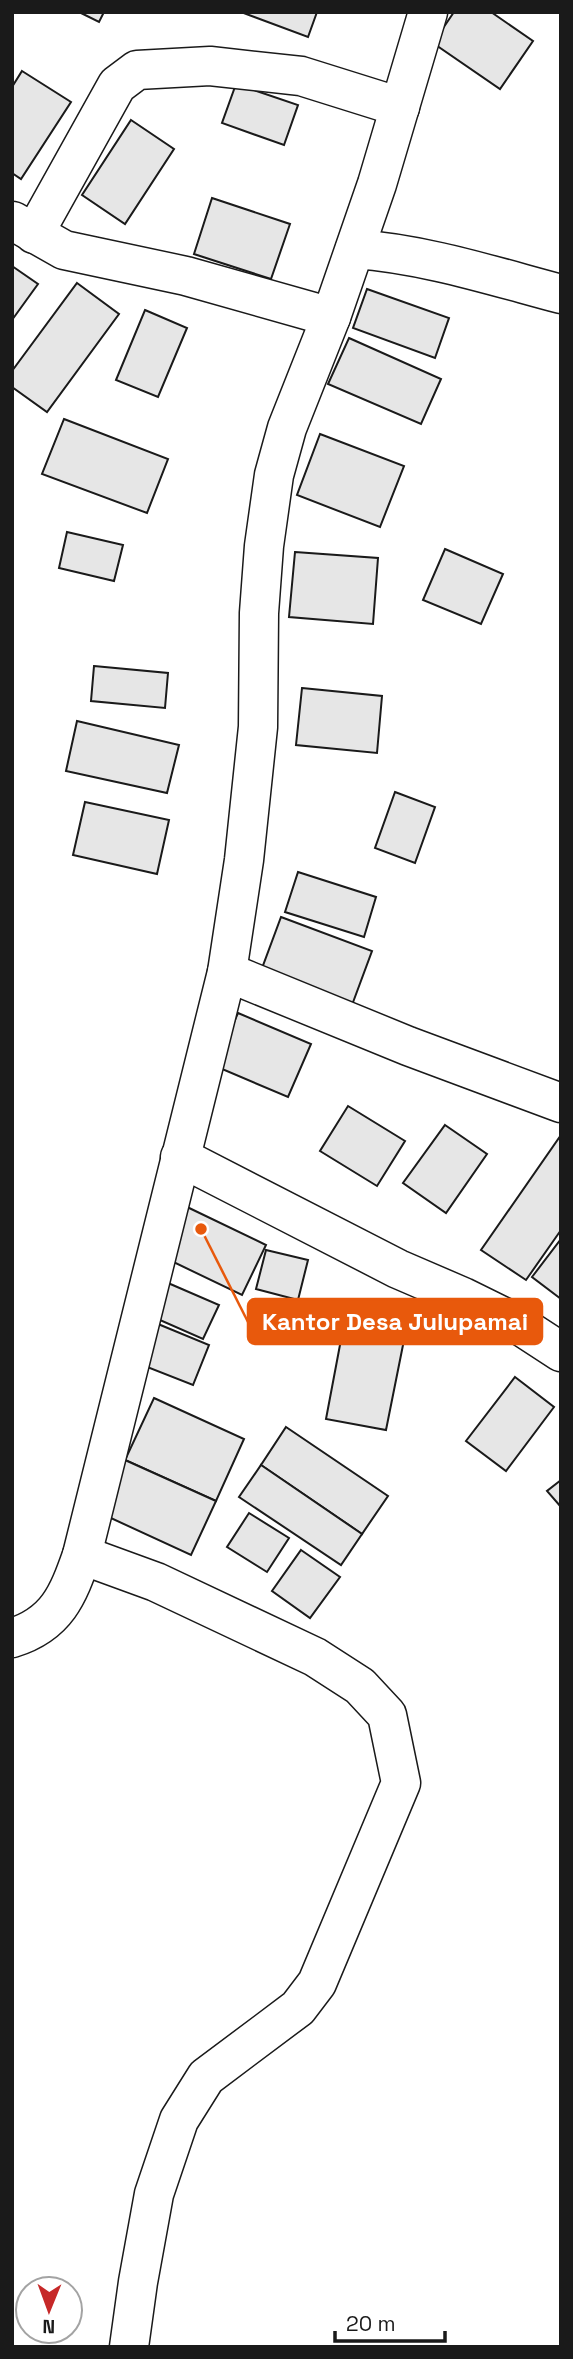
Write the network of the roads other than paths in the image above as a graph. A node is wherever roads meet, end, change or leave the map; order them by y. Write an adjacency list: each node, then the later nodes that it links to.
1 (428, 12): 2 (street)
2 (400, 107): 3 (street); 4 (street)
3 (23, 227): 6 (street)
4 (355, 249): 5 (street); 6 (street)
5 (561, 294)
6 (331, 317): 7 (street)
7 (228, 972): 8 (street); 9 (street)
8 (561, 1103)
9 (180, 1157): 10 (street); 11 (street)
10 (561, 1352)
11 (82, 1555): 12 (street); 13 (street)
12 (12, 1638)
13 (129, 2347)

